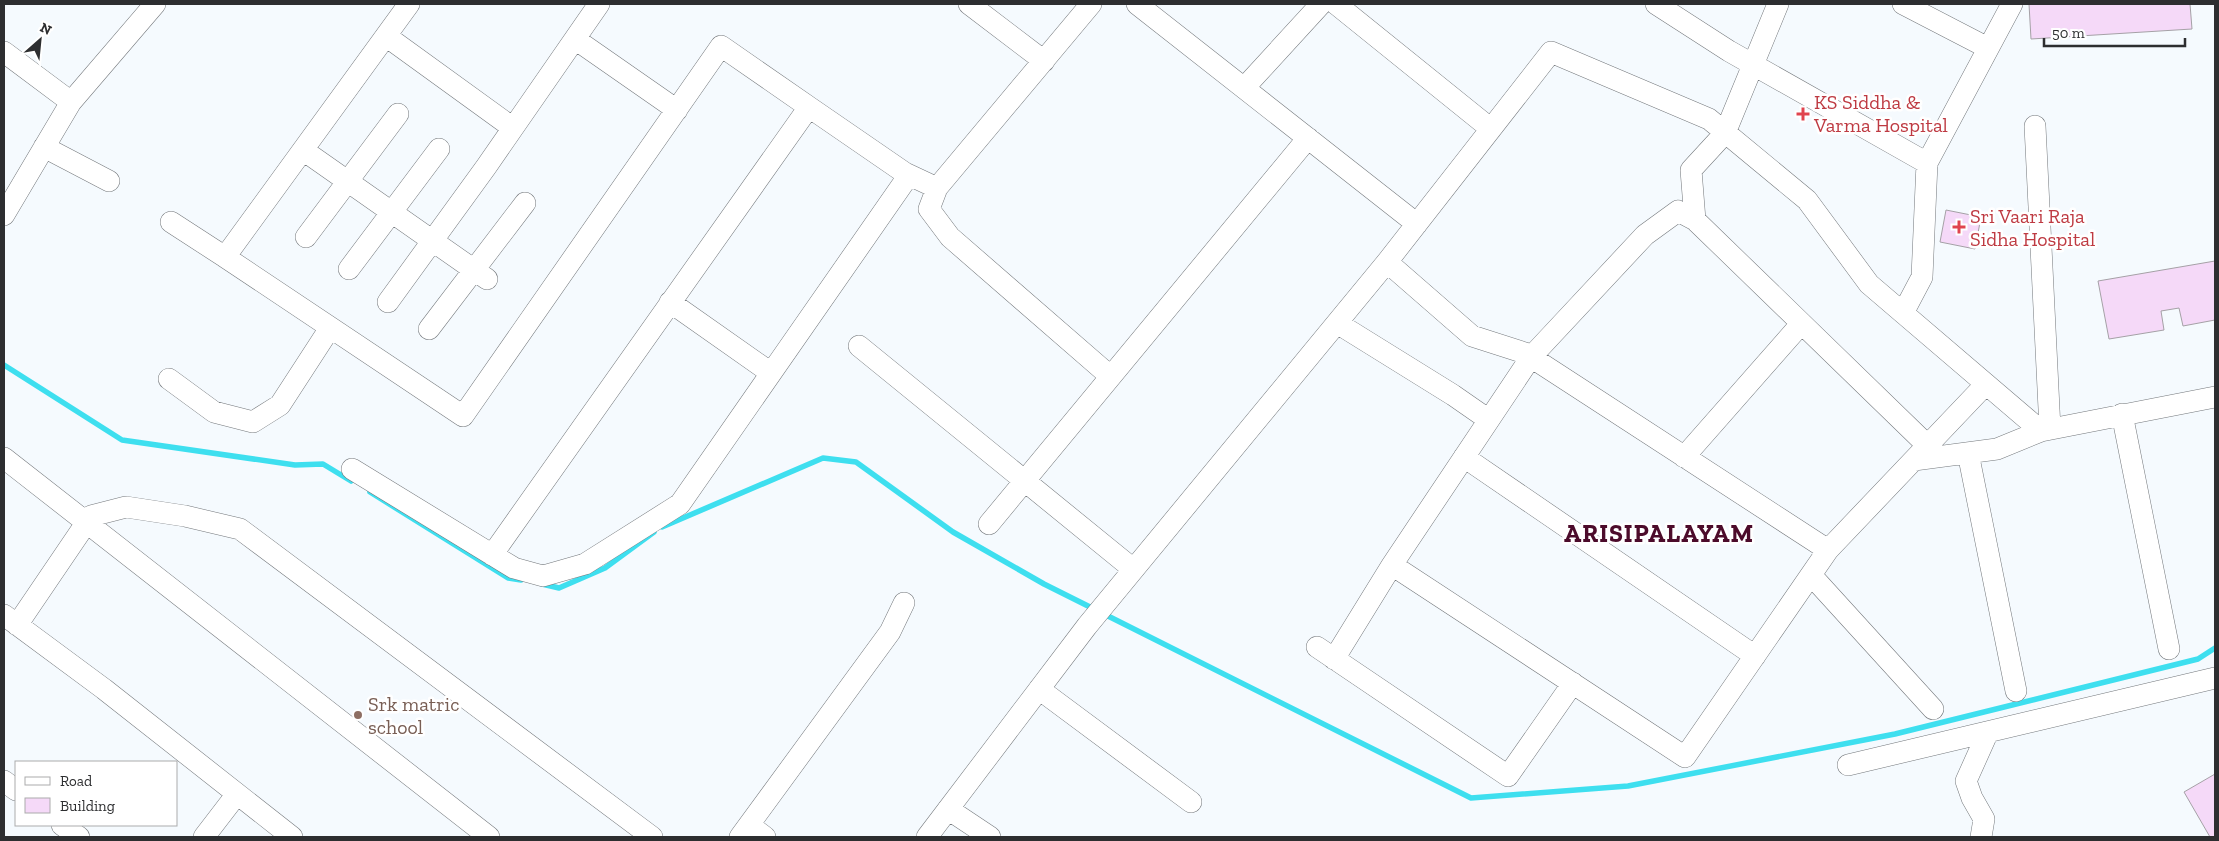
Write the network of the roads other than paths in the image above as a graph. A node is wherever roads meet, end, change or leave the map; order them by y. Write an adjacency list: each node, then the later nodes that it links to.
1 (155, 4): 20 (street)
2 (409, 4): 13 (street)
3 (600, 4): 14 (street)
4 (969, 4): 17 (street)
5 (1091, 4): 17 (street)
6 (1137, 4): 19 (street)
7 (1321, 4): 19 (street)
8 (1336, 4): 26 (street)
9 (1656, 4): 18 (street)
10 (1778, 4): 18 (street)
11 (1903, 4): 15 (street)
12 (2012, 4): 15 (street)
13 (386, 36): 25 (street); 31 (street)
14 (575, 39): 22 (street); 25 (street)
15 (1988, 48): 32 (street)
16 (4, 52): 20 (street)
17 (1044, 61): 36 (street)
18 (1754, 65): 27 (street); 32 (street)
19 (1244, 88): 28 (street)
20 (71, 102): 29 (street)
21 (809, 107): 22 (street); 33 (street); 50 (street)
22 (677, 110): 54 (street)
23 (398, 114): 35 (street)
24 (2035, 126): 65 (street)
25 (513, 128): 44 (street)
26 (1491, 129): 27 (street); 42 (street)
27 (1725, 133): 40 (street); 51 (street)
28 (1308, 138): 42 (street); 59 (street)
29 (44, 147): 34 (street); 38 (street)
30 (439, 149): 39 (street)
31 (303, 150): 35 (street); 45 (street)
32 (1927, 163): 51 (street)
33 (909, 175): 36 (street); 58 (street)
34 (109, 181)
35 (347, 181): 39 (street); 43 (street)
36 (937, 188): 59 (street)
37 (525, 203): 48 (street)
38 (5, 209)
39 (391, 212): 44 (street); 47 (street)
40 (1695, 220): 53 (street); 57 (street)
41 (171, 222): 45 (street)
42 (1417, 224): 46 (street)
43 (306, 237)
44 (432, 241): 48 (street); 49 (street)
45 (225, 257): 54 (street)
46 (1387, 262): 52 (street); 57 (street)
47 (349, 269)
48 (480, 275): 55 (street)
49 (388, 302)
50 (670, 302): 58 (street); 76 (street)
51 (1903, 313): 61 (street)
52 (1337, 323): 64 (street); 78 (street)
53 (1801, 324): 66 (street); 69 (street)
54 (330, 328): 60 (street)
55 (429, 329)
56 (859, 346): 72 (street)
57 (1532, 357): 64 (street); 69 (street)
58 (772, 373): 76 (street)
59 (1110, 376): 72 (street)
60 (169, 379)
61 (1986, 384): 65 (street); 66 (street)
62 (2215, 397): 63 (street)
63 (2122, 414): 65 (street); 82 (street)
64 (1489, 420): 68 (street)
65 (2046, 430): 67 (street)
66 (1920, 452): 67 (street); 75 (street)
67 (1968, 453): 87 (street)
68 (1464, 457): 77 (street); 83 (street)
69 (1684, 457): 75 (street)
70 (4, 458): 73 (street)
71 (352, 469): 76 (street)
72 (1023, 482): 74 (street); 78 (street)
73 (87, 522): 81 (street); 101 (street); 102 (street)
74 (989, 524)
75 (1828, 550): 79 (street)
76 (492, 555)
77 (1392, 565): 85 (street); 85 (street)
78 (1133, 569): 86 (street)
79 (1811, 575): 83 (street); 88 (street)
80 (904, 602): 97 (street)
81 (10, 620): 93 (street)
82 (2169, 649)
83 (1755, 656): 85 (street)
84 (2215, 678): 89 (street)
85 (1573, 683)
86 (1039, 689): 94 (street); 95 (street)
87 (2016, 691)
88 (1933, 709)
89 (1988, 732): 90 (street); 105 (street)
90 (1848, 766)
91 (4, 781): 92 (street)
92 (15, 789)
93 (237, 794): 99 (street); 100 (street)
94 (1191, 802)
95 (948, 809): 103 (street); 104 (street)
96 (63, 826): 98 (street)
97 (751, 833)
98 (79, 837)
99 (204, 837)
100 (292, 837)
101 (489, 837)
102 (652, 837)
103 (927, 837)
104 (990, 837)
105 (1981, 837)

